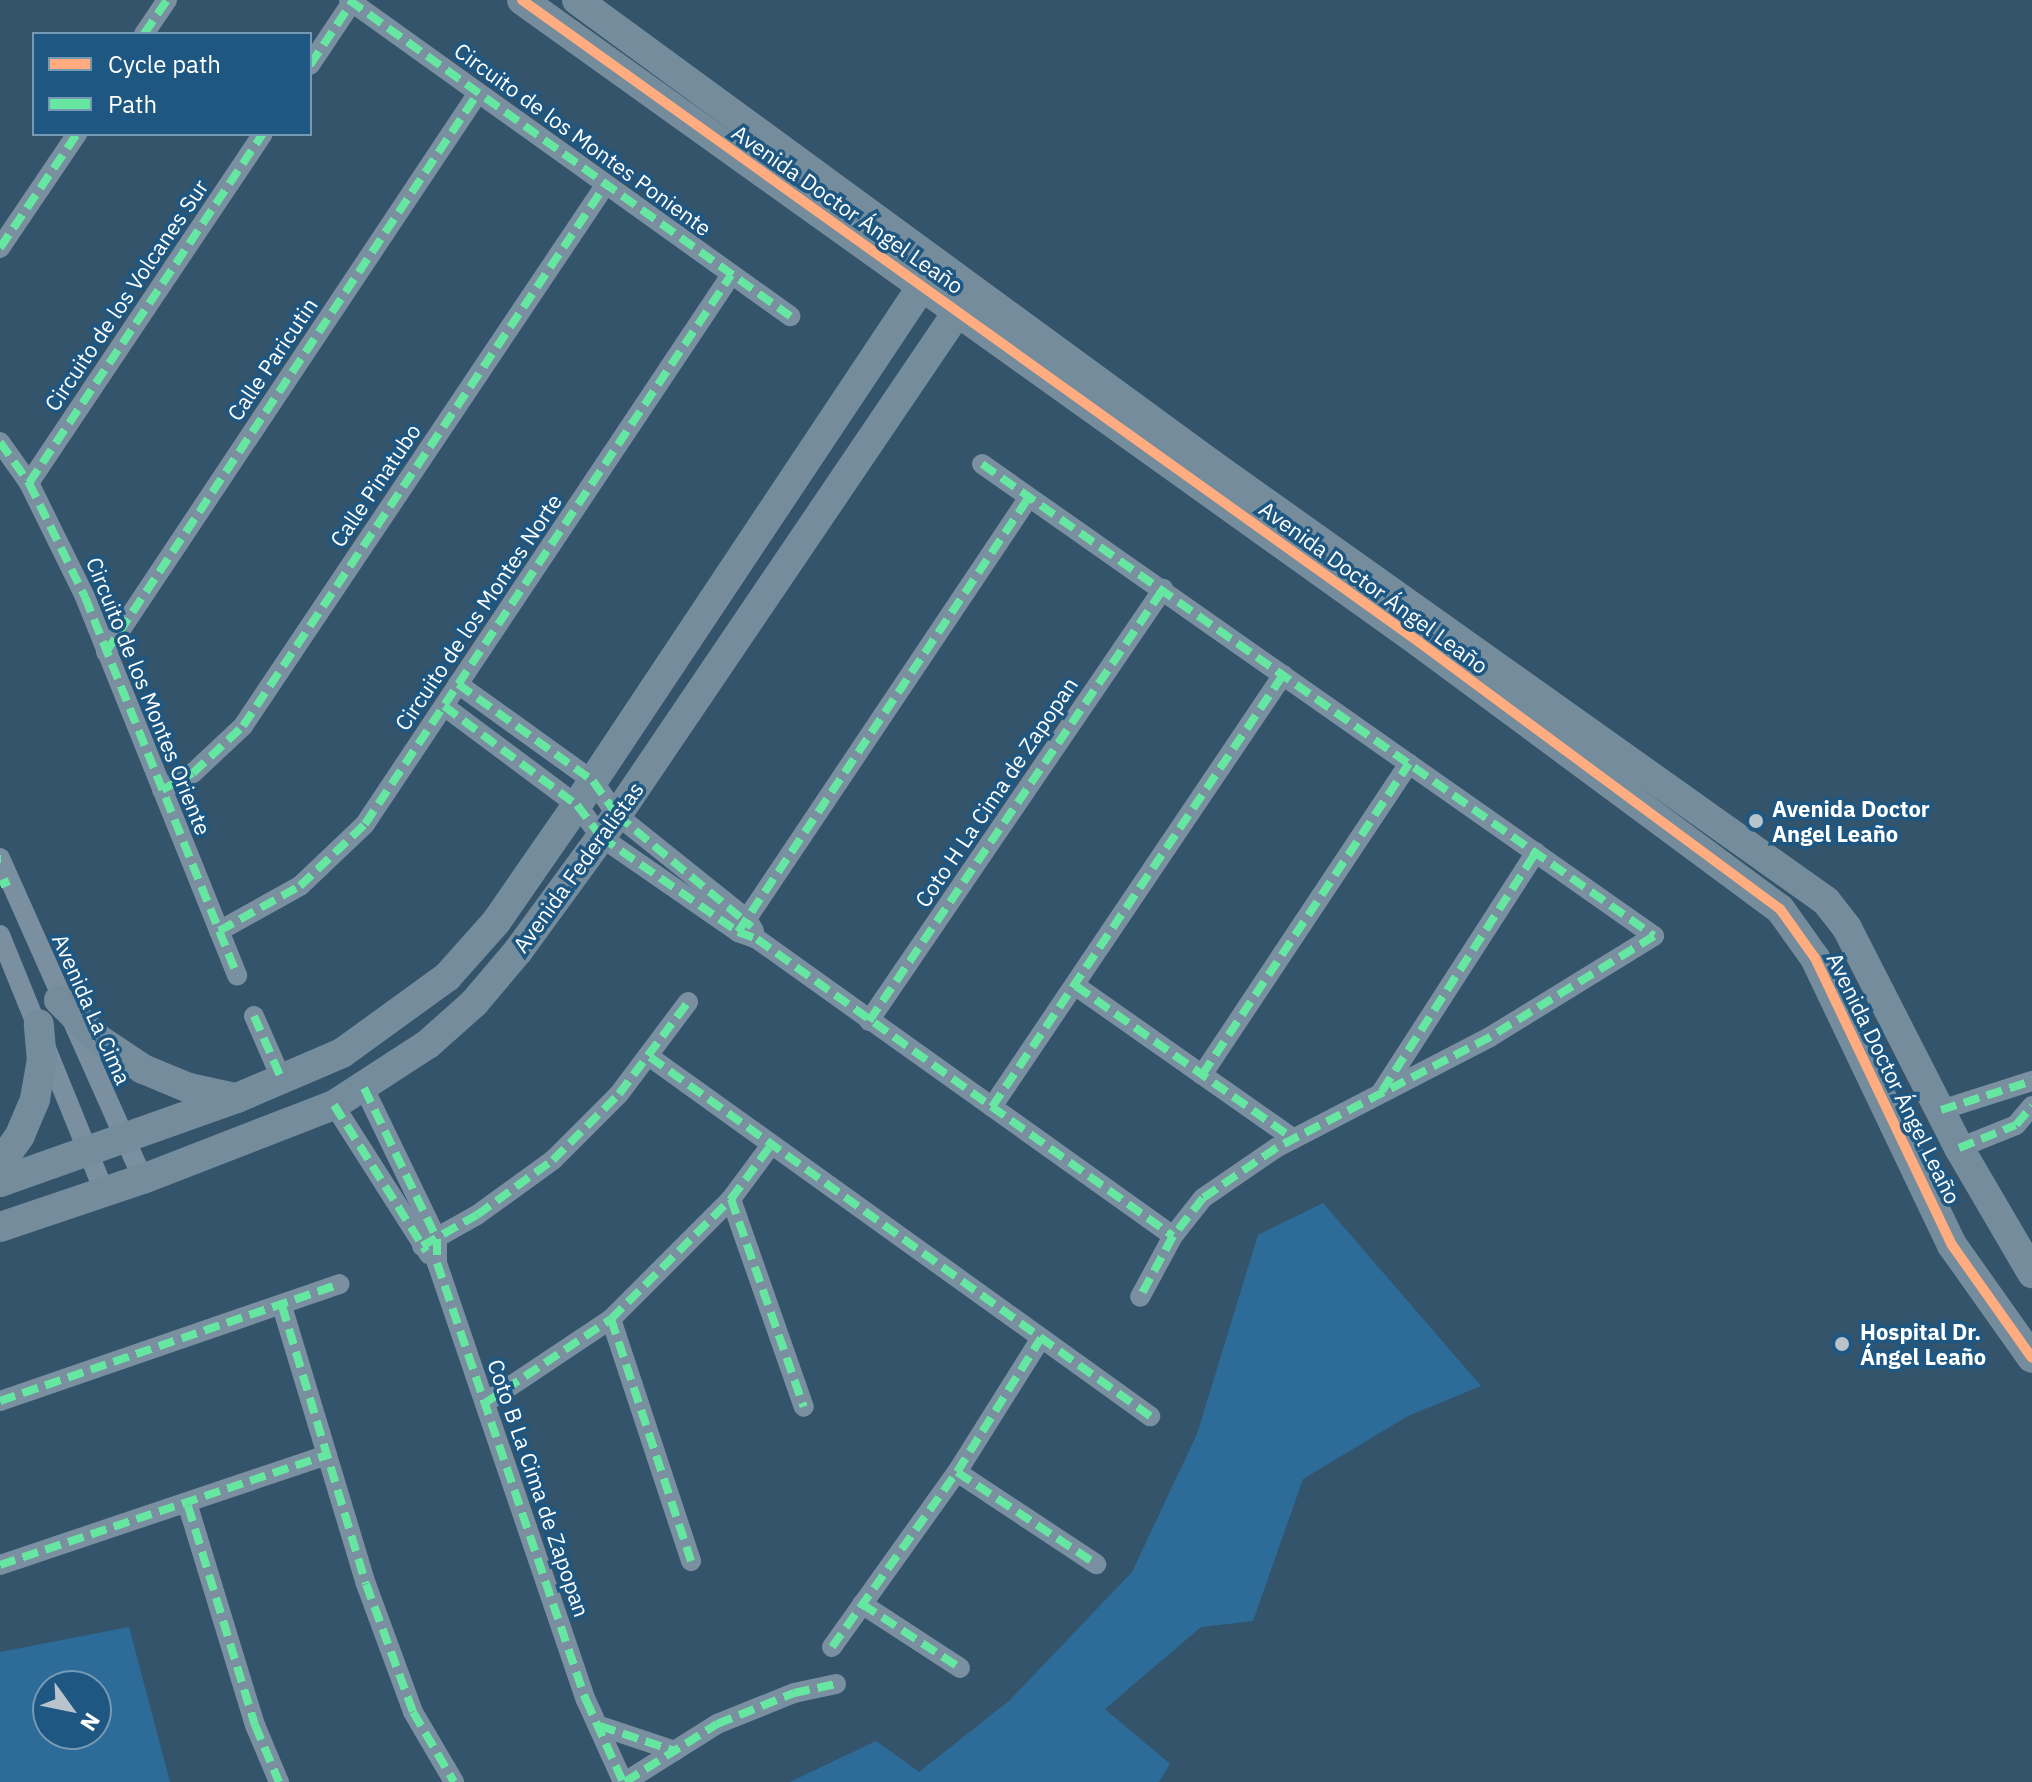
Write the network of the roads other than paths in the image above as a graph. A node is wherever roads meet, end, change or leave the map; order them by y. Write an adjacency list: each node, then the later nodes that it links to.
1 (167, 0): 5 (street)
2 (522, 0): 11 (street, Avenida Doctor Ángel Leaño)
3 (577, 0): 8 (street, Avenida Doctor Ángel Leaño)
4 (350, 1): 6 (street); 7 (street, Circuito de los Montes Poniente)
5 (145, 32)
6 (312, 62)
7 (478, 93): 12 (street, Circuito de los Montes Poniente); 23 (street, Calle Paricutin)
8 (737, 117): 11 (street); 15 (street, Avenida Doctor Ángel Leaño)
9 (76, 136): 13 (street)
10 (262, 136): 20 (street, Circuito de los Volcanes Sur)
11 (719, 142): 15 (street, Avenida Doctor Ángel Leaño)
12 (606, 184): 14 (street, Circuito de los Montes Poniente); 30 (street, Calle Pinatubo)
13 (0, 248)
14 (731, 275): 17 (street, Circuito de los Montes Poniente); 25 (street, Circuito de los Montes Norte)
15 (930, 275): 16 (street, Avenida Doctor Ángel Leaño); 31 (street, Avenida Federalistas)
16 (966, 300): 32 (street, Avenida Federalistas); 56 (street, Avenida Doctor Ángel Leaño); 76 (street, Avenida Doctor Ángel Leaño)
17 (790, 316)
18 (0, 442): 20 (street, Circuito de los Montes Oriente)
19 (982, 464): 21 (street)
20 (29, 483): 23 (street, Circuito de los Montes Oriente)
21 (1029, 497): 22 (street); 36 (street)
22 (1163, 589): 24 (street); 44 (street, Coto H La Cima de Zapopan)
23 (106, 652): 30 (street, Circuito de los Montes Oriente)
24 (1283, 675): 29 (street); 40 (street)
25 (458, 684): 26 (street, Circuito de los Montes Norte); 27 (street)
26 (444, 706): 28 (street); 37 (street, Circuito de los Montes Norte)
27 (538, 740): 28 (street); 31 (street)
28 (524, 763): 31 (street)
29 (1409, 764): 33 (street); 47 (street)
30 (162, 790): 37 (street, Circuito de los Montes Oriente)
31 (585, 793): 32 (street); 32 (street); 48 (street, Avenida Federalistas)
32 (609, 826): 36 (street); 50 (street, Avenida Federalistas)
33 (1536, 852): 51 (street); 51 (street)
34 (0, 859): 35 (street, Avenida La Cima)
35 (5, 883): 41 (street, Avenida La Cima)
36 (748, 930): 44 (street)
37 (219, 931): 39 (street, Circuito de los Montes Oriente)
38 (0, 935): 45 (street)
39 (237, 976)
40 (1076, 986): 47 (street); 55 (street)
41 (59, 1000): 52 (street); 57 (street, Avenida La Cima)
42 (688, 1002): 46 (street)
43 (254, 1016): 48 (street)
44 (869, 1021): 55 (street)
45 (39, 1024): 61 (street); 62 (street)
46 (650, 1057): 59 (street); 69 (street)
47 (1202, 1075): 58 (street)
48 (282, 1080): 52 (street, Avenida Federalistas)
49 (2032, 1081): 56 (street)
50 (364, 1088): 53 (street, Avenida Federalistas); 69 (street, Coto B La Cima de Zapopan)
51 (1380, 1094): 58 (street)
52 (237, 1098): 57 (street, Avenida Federalistas)
53 (334, 1105): 63 (street, Avenida Federalistas); 69 (street)
54 (2032, 1106): 60 (street)
55 (992, 1107): 68 (street)
56 (1941, 1110): 60 (street, Avenida Doctor Ángel Leaño)
57 (124, 1138): 61 (street, Avenida Federalistas); 63 (street, Avenida La Cima)
58 (1294, 1139): 68 (street)
59 (771, 1145): 66 (street); 75 (street)
60 (1959, 1148): 70 (street, Avenida Doctor Ángel Leaño)
61 (88, 1150): 64 (street, Avenida Federalistas); 65 (street)
62 (0, 1164)
63 (143, 1179): 65 (street, Avenida Federalistas)
64 (0, 1182)
65 (105, 1193): 67 (street, Avenida Federalistas)
66 (731, 1199): 74 (street); 79 (street)
67 (0, 1227)
68 (1173, 1236): 72 (street)
69 (429, 1242): 78 (street, Coto B La Cima de Zapopan)
70 (2032, 1273)
71 (339, 1284): 73 (street)
72 (1140, 1297)
73 (282, 1306): 77 (street); 81 (street)
74 (611, 1319): 78 (street); 84 (street)
75 (1041, 1338): 80 (street); 82 (street)
76 (2032, 1358)
77 (0, 1401)
78 (485, 1403): 91 (street, Coto B La Cima de Zapopan)
79 (804, 1407)
80 (1150, 1416)
81 (327, 1455): 83 (street); 94 (street)
82 (957, 1472): 85 (street); 87 (street)
83 (188, 1506): 86 (street); 93 (street)
84 (691, 1561)
85 (1096, 1564)
86 (0, 1565)
87 (862, 1604): 88 (street); 89 (street)
88 (832, 1647)
89 (960, 1668)
90 (836, 1684): 92 (street, Coto B La Cima de Zapopan)
91 (600, 1726): 92 (street); 95 (street, Coto B La Cima de Zapopan)
92 (675, 1751): 95 (street, Coto B La Cima de Zapopan)
93 (279, 1782)
94 (454, 1782)
95 (624, 1782)

